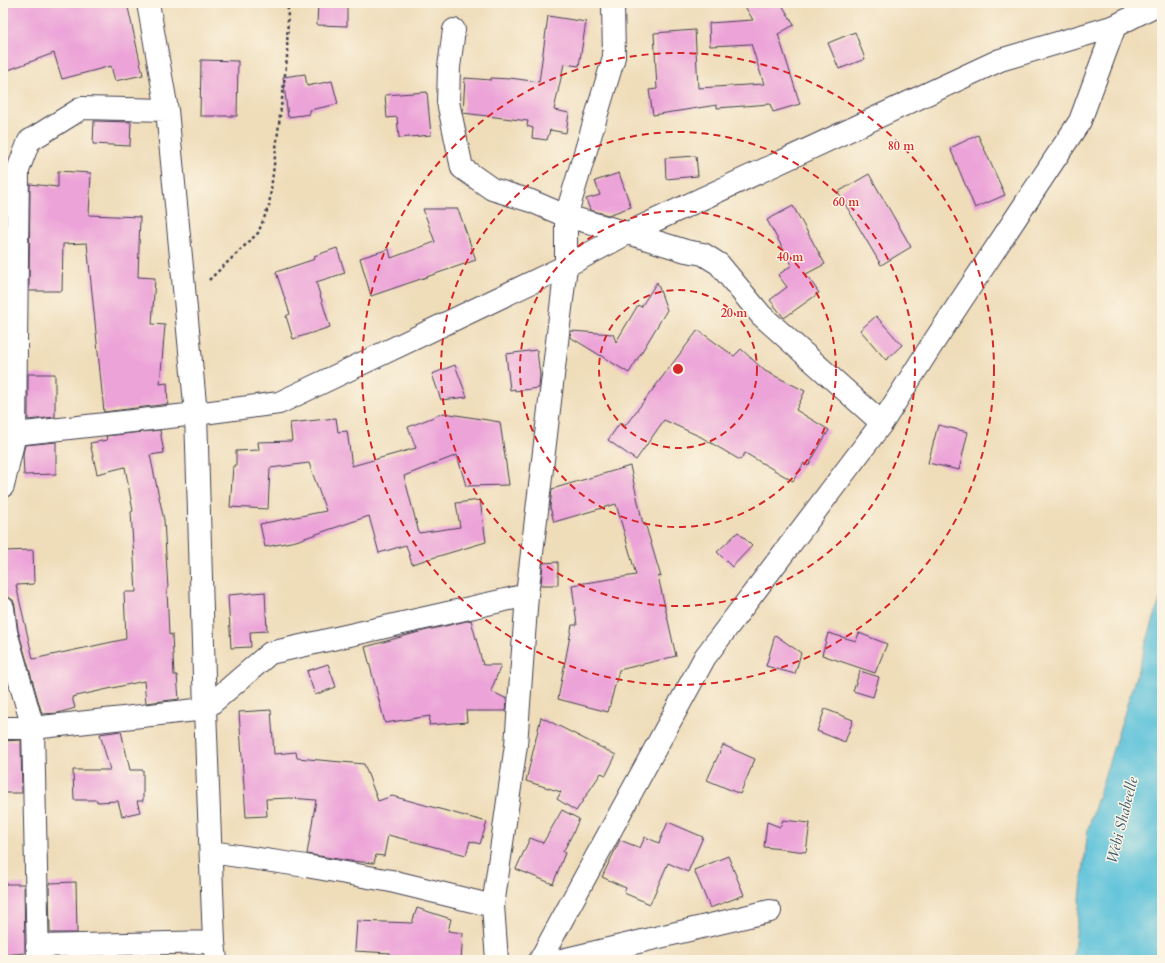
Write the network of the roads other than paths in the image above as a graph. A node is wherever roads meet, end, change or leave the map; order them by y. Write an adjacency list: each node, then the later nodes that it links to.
1 (148, 3): 6 (street)
2 (613, 3): 8 (street)
3 (1160, 3): 4 (street)
4 (1115, 26): 9 (street); 12 (street)
5 (454, 30): 8 (street)
6 (166, 110): 7 (street); 11 (street)
7 (11, 172): 13 (street)
8 (566, 216): 9 (street); 10 (street)
9 (628, 232): 10 (street); 12 (street)
10 (566, 266): 11 (street); 15 (street)
11 (196, 414): 13 (street); 17 (street)
12 (882, 423): 26 (street)
13 (9, 436): 14 (street)
14 (3, 486)
15 (527, 595): 17 (street); 21 (street)
16 (3, 608): 19 (street)
17 (205, 709): 19 (street); 20 (street)
18 (3, 728): 19 (street)
19 (33, 728): 24 (street)
20 (211, 852): 21 (street); 23 (street)
21 (493, 906): 25 (street)
22 (770, 911): 27 (street)
23 (215, 951): 24 (street)
24 (37, 953)
25 (496, 960)
26 (540, 960)
27 (562, 960)

